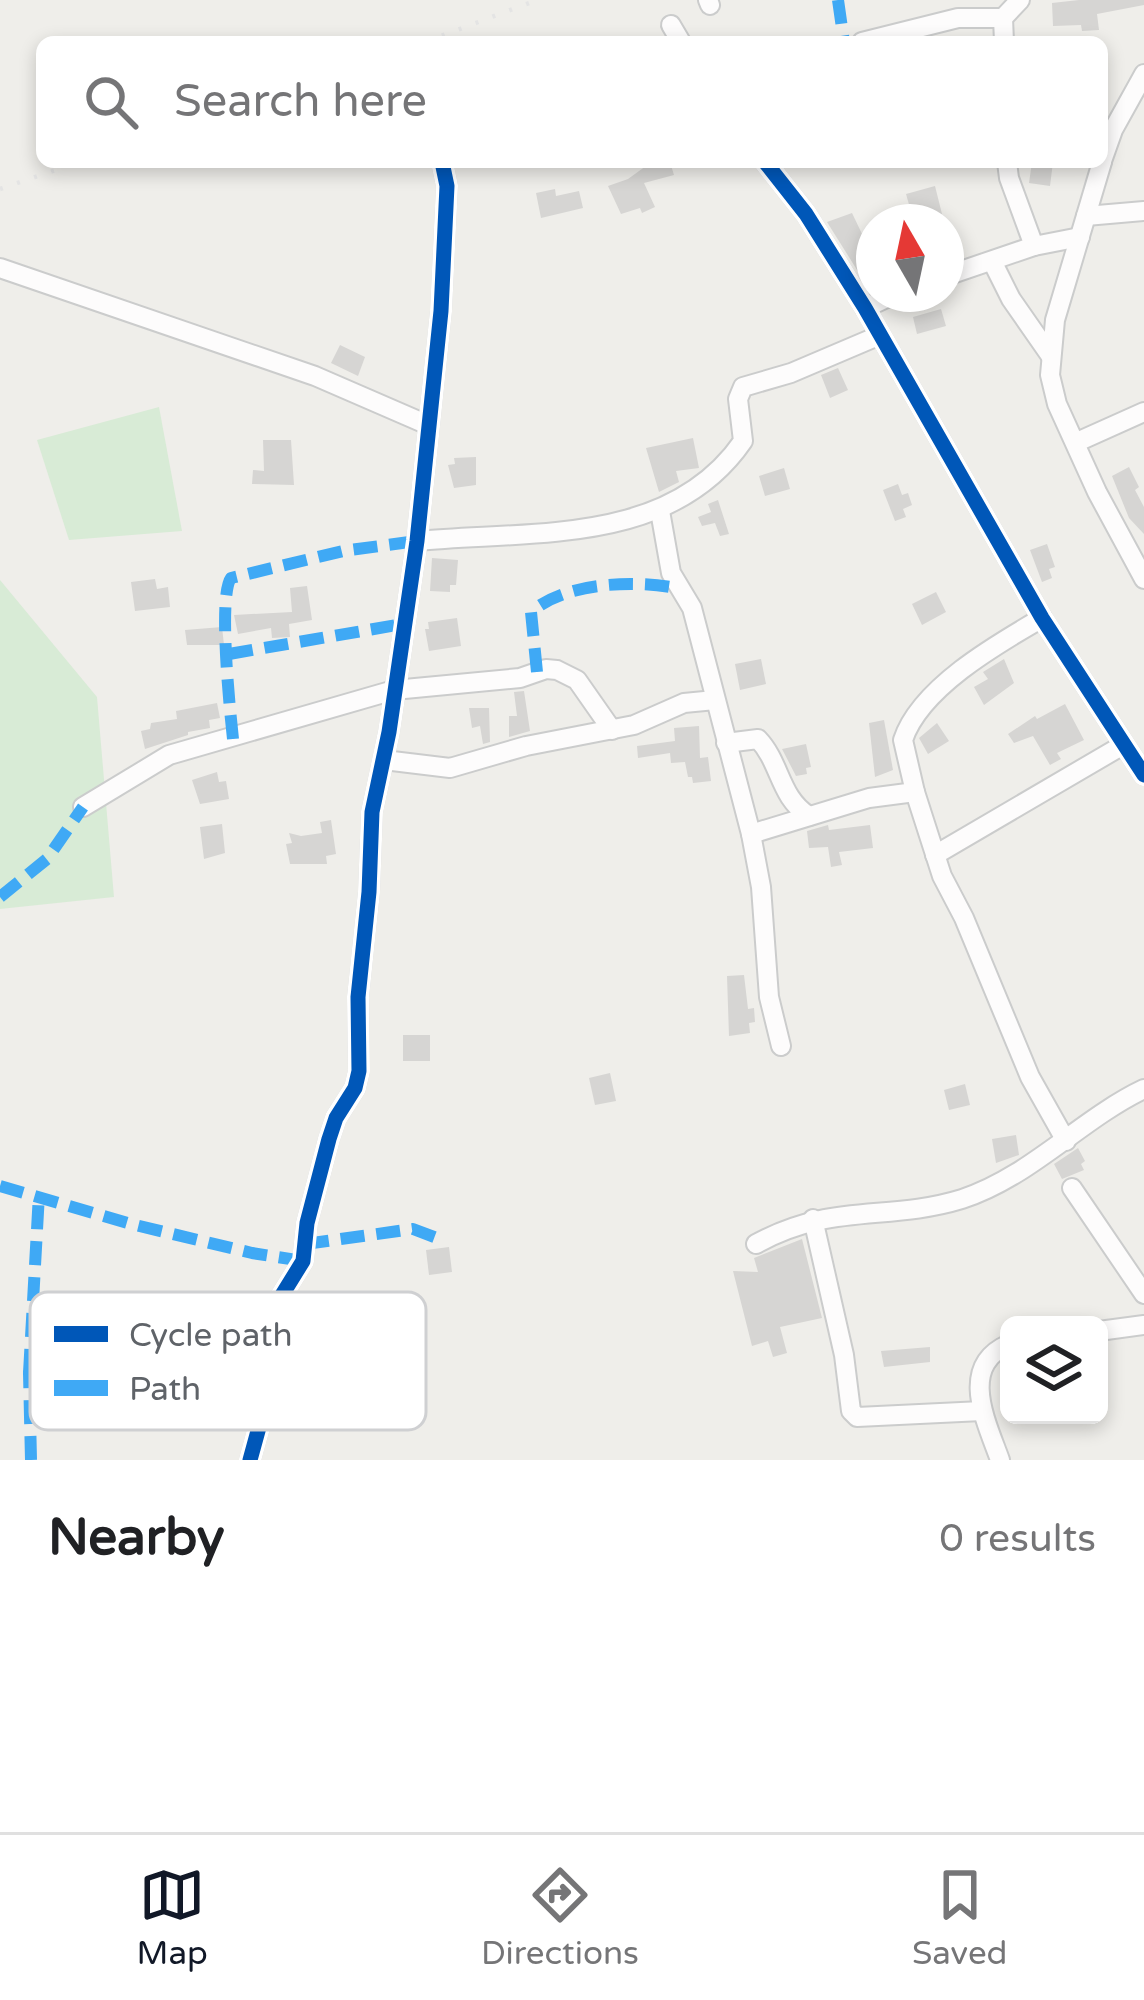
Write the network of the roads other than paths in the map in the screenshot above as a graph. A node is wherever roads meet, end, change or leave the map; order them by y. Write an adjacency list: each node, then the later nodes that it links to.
1 (1019, 0): 2 (street)
2 (1003, 18): 3 (street); 4 (street)
3 (885, 36)
4 (1004, 36)
5 (1144, 74): 6 (street)
6 (1108, 145)
7 (443, 168): 23 (street)
8 (770, 168): 18 (street)
9 (1008, 168): 14 (street)
10 (1100, 168): 12 (street)
11 (1144, 211): 12 (street)
12 (1086, 216): 13 (street)
13 (1080, 237): 14 (street); 21 (street)
14 (1034, 246): 15 (street)
15 (992, 261): 17 (street); 21 (street)
16 (0, 268): 23 (street)
17 (964, 270)
18 (856, 294)
19 (867, 312): 20 (street)
20 (878, 336): 25 (street); 28 (street)
21 (1050, 355): 24 (street)
22 (1144, 412): 24 (street)
23 (428, 425): 26 (street)
24 (1077, 442): 27 (street)
25 (660, 512): 26 (street); 30 (street)
26 (417, 541): 29 (street)
27 (1144, 579)
28 (1042, 618): 33 (street); 36 (street)
29 (394, 690): 31 (street); 34 (street); 37 (street)
30 (715, 700): 31 (street); 32 (street)
31 (612, 730): 34 (street)
32 (726, 742): 38 (street); 39 (street)
33 (1123, 745): 35 (street); 40 (street)
34 (383, 760): 47 (street)
35 (1144, 775)
36 (915, 792): 38 (street); 40 (street)
37 (83, 807)
38 (809, 816): 39 (street)
39 (751, 834): 41 (street)
40 (935, 856): 43 (street)
41 (781, 1046)
42 (1144, 1089): 43 (street)
43 (1066, 1141): 45 (street)
44 (1072, 1188): 48 (street)
45 (813, 1219): 46 (street); 52 (street)
46 (756, 1244)
47 (283, 1292)
48 (1144, 1294)
49 (1144, 1325): 50 (street)
50 (1108, 1330)
51 (1000, 1348): 52 (street)
52 (982, 1411): 55 (street)
53 (258, 1430): 54 (street)
54 (250, 1460)
55 (1000, 1460)

